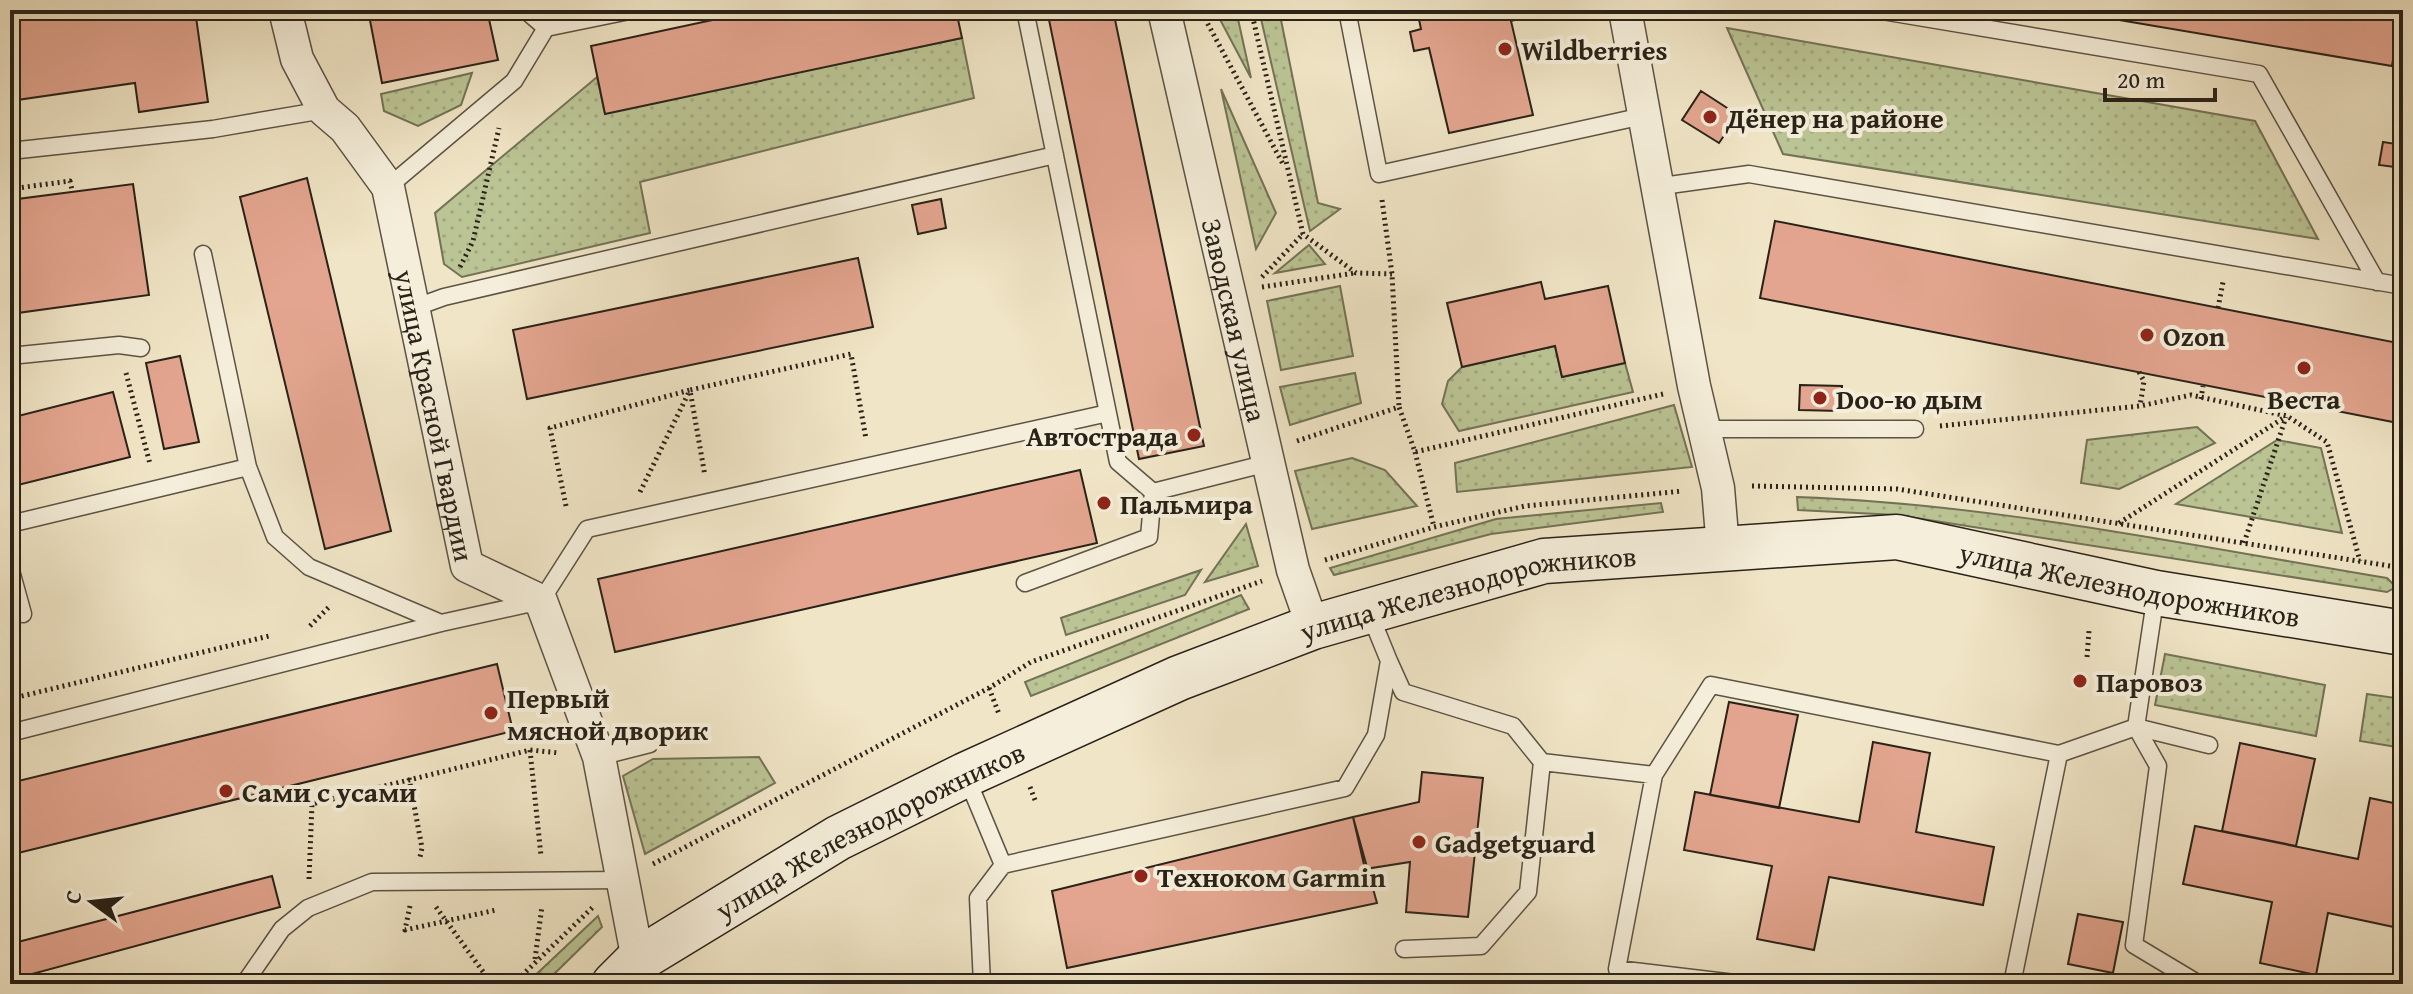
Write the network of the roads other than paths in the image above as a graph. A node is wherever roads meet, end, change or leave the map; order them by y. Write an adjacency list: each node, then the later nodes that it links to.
1 (285, 10): 10 (street, улица Красной Гвардии)
2 (525, 10): 9 (lane)
3 (634, 10): 9 (lane)
4 (1025, 10): 13 (lane)
5 (1164, 10): 25 (street, Заводская улица)
6 (1347, 10): 11 (lane)
7 (1625, 10): 11 (street)
8 (1876, 10): 17 (lane)
9 (546, 28): 14 (lane)
10 (324, 110): 12 (lane); 14 (street, улица Красной Гвардии)
11 (1643, 116): 15 (street)
12 (10, 151)
13 (1055, 155): 19 (lane); 22 (lane)
14 (388, 187): 19 (street, улица Красной Гвардии)
15 (1655, 187): 17 (lane); 23 (street)
16 (203, 254): 26 (lane)
17 (2377, 282): 18 (lane)
18 (2403, 286)
19 (411, 309): 33 (street, улица Красной Гвардии)
20 (141, 348): 21 (lane)
21 (10, 356)
22 (1108, 413): 27 (lane); 33 (lane)
23 (1706, 429): 24 (lane); 29 (street)
24 (1915, 429)
25 (1267, 457): 27 (lane); 37 (street, Заводская улица)
26 (248, 467): 28 (lane); 36 (lane)
27 (1153, 492): 31 (lane)
28 (10, 524)
29 (1723, 548): 32 (street, улица Железнодорожников); 34 (street, улица Железнодорожников)
30 (10, 567): 35 (lane)
31 (1025, 583)
32 (2156, 593): 38 (street, улица Железнодорожников); 40 (lane)
33 (541, 601): 36 (lane); 45 (street)
34 (1368, 611): 37 (street, улица Железнодорожников); 39 (lane)
35 (23, 614)
36 (441, 623): 41 (lane)
37 (1313, 627): 47 (street, улица Железнодорожников)
38 (2403, 633)
39 (1389, 661): 46 (lane); 49 (lane)
40 (2136, 727): 43 (lane); 44 (lane); 57 (lane)
41 (10, 733)
42 (650, 744): 45 (lane)
43 (2209, 745)
44 (2059, 754): 48 (lane); 56 (lane)
45 (599, 757): 50 (street)
46 (1542, 762): 48 (lane); 51 (lane)
47 (965, 775): 49 (lane); 52 (street, улица Железнодорожников)
48 (1654, 775): 55 (lane)
49 (1003, 865): 54 (lane)
50 (623, 880): 52 (street); 53 (lane)
51 (1404, 949)
52 (630, 976)
53 (244, 984)
54 (982, 984)
55 (1743, 984)
56 (2012, 984)
57 (2199, 984)

